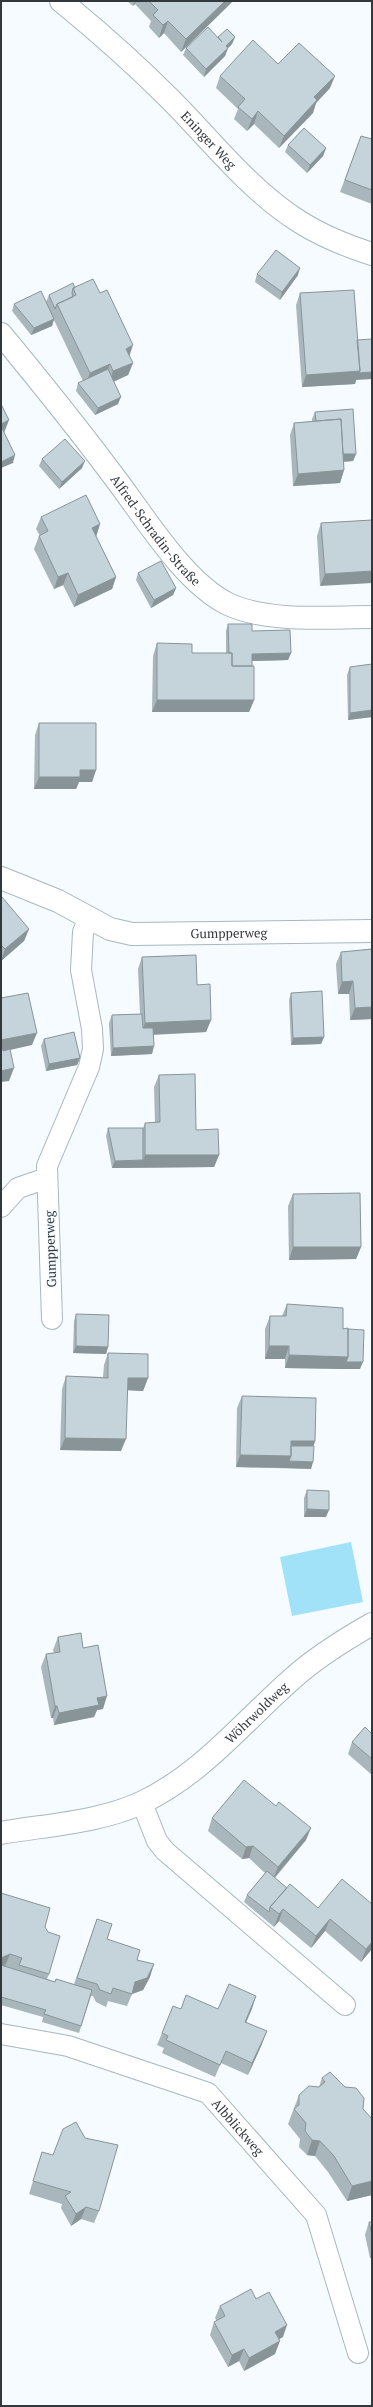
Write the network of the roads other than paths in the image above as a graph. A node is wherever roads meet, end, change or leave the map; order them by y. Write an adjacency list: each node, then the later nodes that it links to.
1 (61, 1): 2 (street, Eninger Weg)
2 (372, 254)
3 (1, 334): 4 (street, Alfred-Schradin-Straße)
4 (372, 617)
5 (1, 878): 6 (street, Gumpperweg)
6 (89, 918): 7 (street, Gumpperweg); 8 (lane, Gumpperweg)
7 (372, 931)
8 (47, 1178): 9 (lane); 10 (lane, Gumpperweg)
9 (1, 1207)
10 (52, 1319)
11 (372, 1624): 12 (street, Wöhrwoldweg)
12 (142, 1803): 13 (street, Wöhrwoldweg); 14 (lane)
13 (1, 1832)
14 (345, 2005)
15 (1, 2034): 16 (lane, Albblickweg)
16 (358, 2353)

